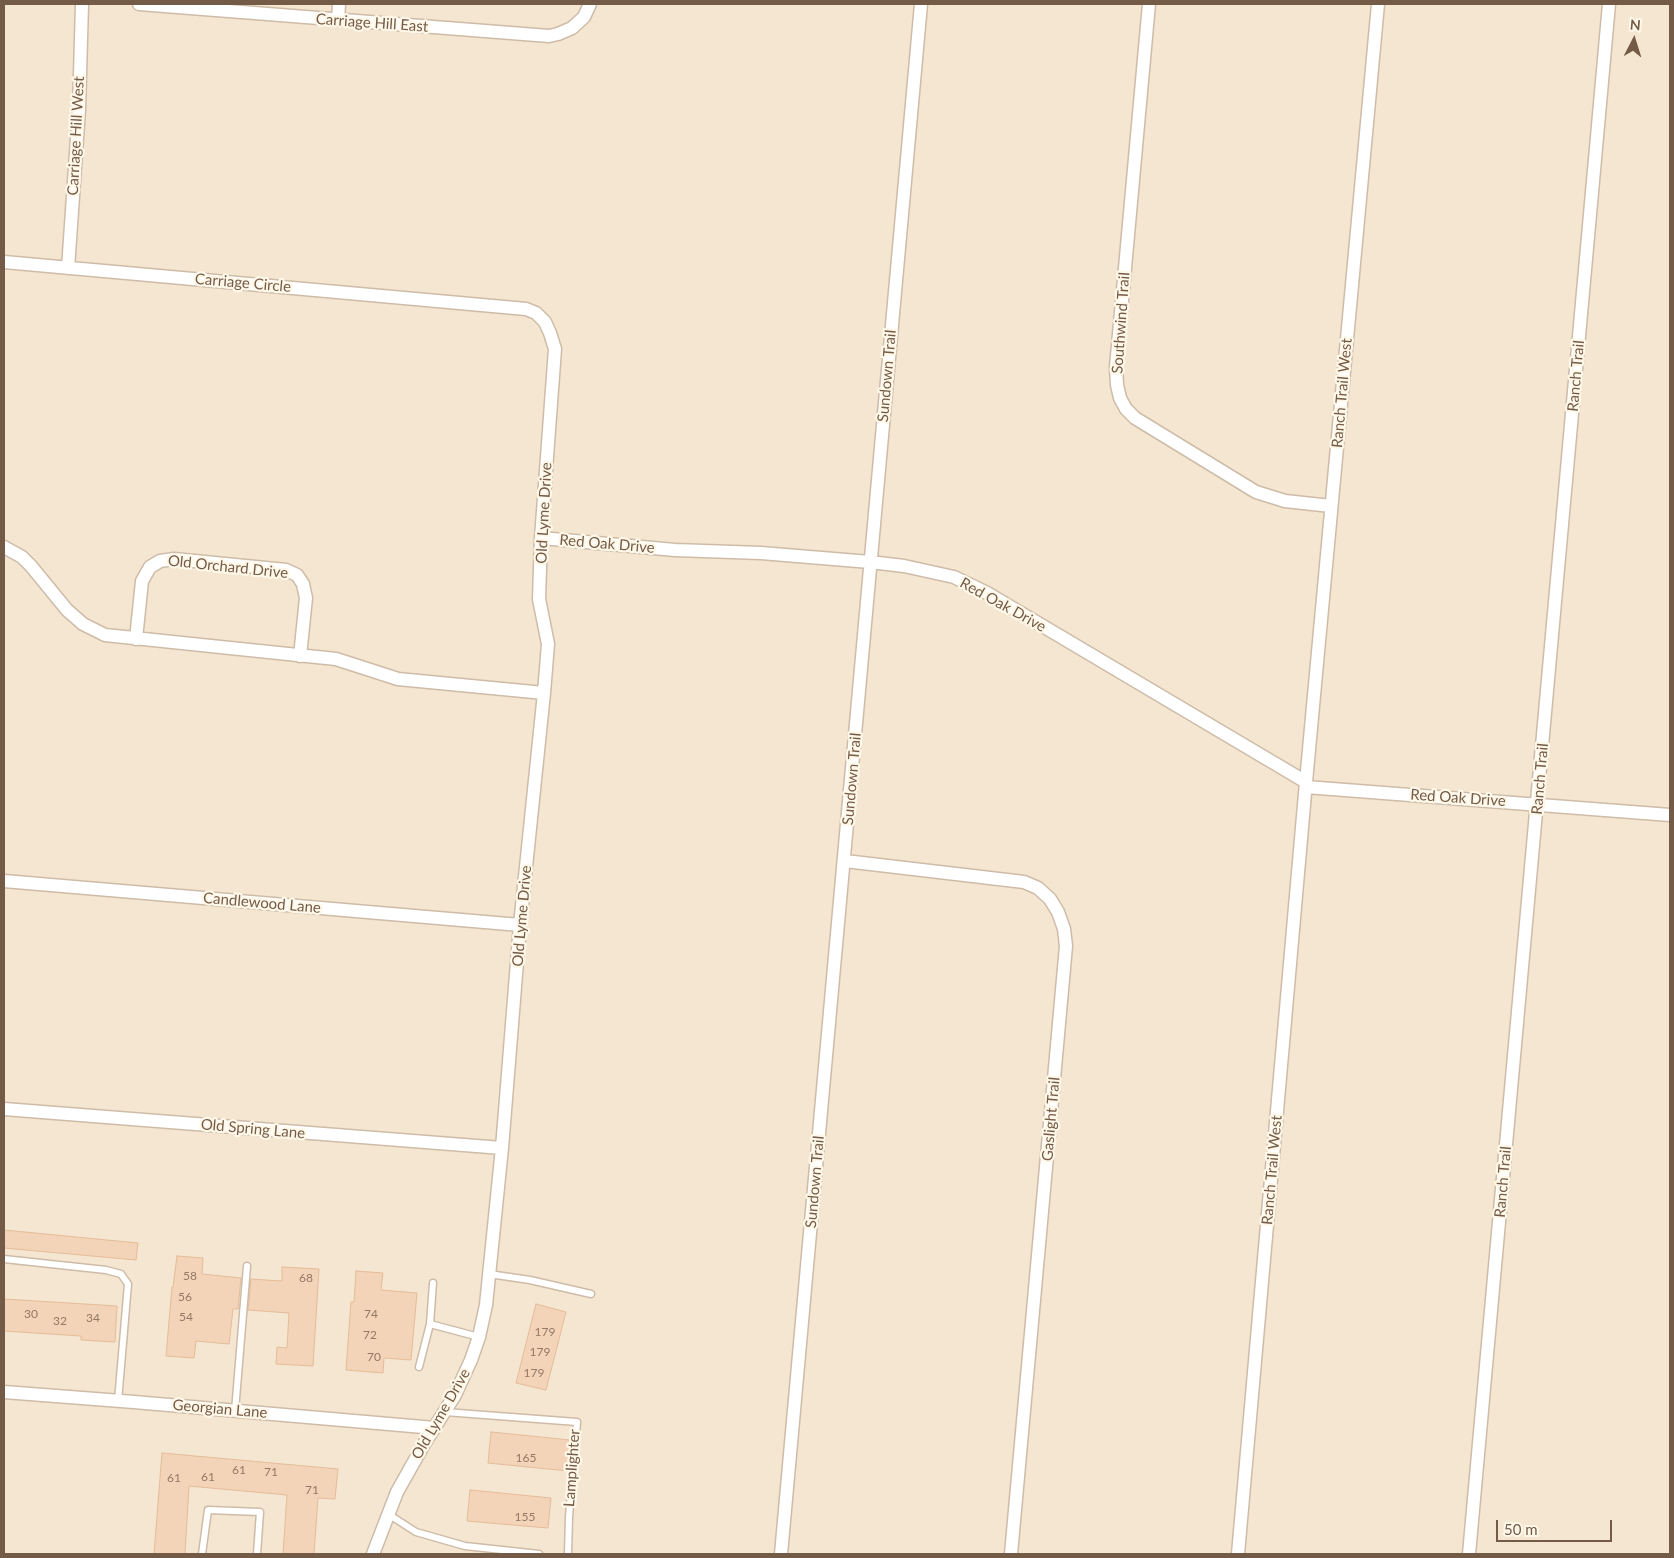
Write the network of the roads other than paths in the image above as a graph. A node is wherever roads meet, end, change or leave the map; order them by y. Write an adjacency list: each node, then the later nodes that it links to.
1 (82, 4): 11 (street, Carriage Hill West)
2 (139, 4): 9 (street, Carriage Hill East)
3 (339, 4): 9 (street)
4 (590, 4): 9 (street, Carriage Hill East)
5 (921, 4): 16 (street, Sundown Trail)
6 (1149, 4): 13 (street, Southwind Trail)
7 (1378, 4): 13 (street, Ranch Trail West)
8 (1609, 4): 21 (street, Ranch Trail)
9 (338, 20)
10 (4, 262): 11 (street, Carriage Circle)
11 (68, 268): 12 (street, Carriage Circle)
12 (482, 304): 14 (street, Old Lyme Drive)
13 (1331, 506): 20 (street, Ranch Trail West)
14 (541, 538): 16 (street, Red Oak Drive); 19 (street, Old Lyme Drive)
15 (4, 547): 17 (street)
16 (870, 562): 20 (street, Red Oak Drive); 23 (street, Sundown Trail)
17 (136, 639): 18 (street); 18 (street, Old Orchard Drive)
18 (300, 656): 19 (street)
19 (544, 693): 25 (street, Old Lyme Drive)
20 (1306, 784): 21 (street, Red Oak Drive); 49 (street, Ranch Trail West)
21 (1538, 804): 22 (street, Red Oak Drive); 50 (street, Ranch Trail)
22 (1670, 815)
23 (845, 861): 47 (street, Sundown Trail); 48 (street, Gaslight Trail)
24 (4, 881): 25 (street, Candlewood Lane)
25 (520, 925): 27 (street, Old Lyme Drive)
26 (4, 1109): 27 (street, Old Spring Lane)
27 (502, 1148): 30 (street, Old Lyme Drive)
28 (4, 1260): 37 (lane)
29 (247, 1266): 38 (lane)
30 (489, 1274): 32 (lane); 34 (street, Old Lyme Drive)
31 (433, 1283): 33 (lane)
32 (591, 1294)
33 (430, 1324): 34 (lane); 35 (lane)
34 (479, 1337): 39 (street, Old Lyme Drive)
35 (419, 1367)
36 (4, 1392): 37 (street, Georgian Lane)
37 (118, 1401): 38 (street, Georgian Lane)
38 (235, 1410): 40 (street, Georgian Lane)
39 (445, 1412): 40 (street, Old Lyme Drive); 46 (lane, Lamplighter)
40 (435, 1428): 41 (street, Old Lyme Drive)
41 (388, 1514): 44 (street, Old Lyme Drive); 45 (lane)
42 (202, 1554): 43 (lane)
43 (257, 1554)
44 (373, 1554)
45 (539, 1554)
46 (568, 1554)
47 (782, 1554)
48 (1011, 1554)
49 (1238, 1554)
50 (1469, 1554)

